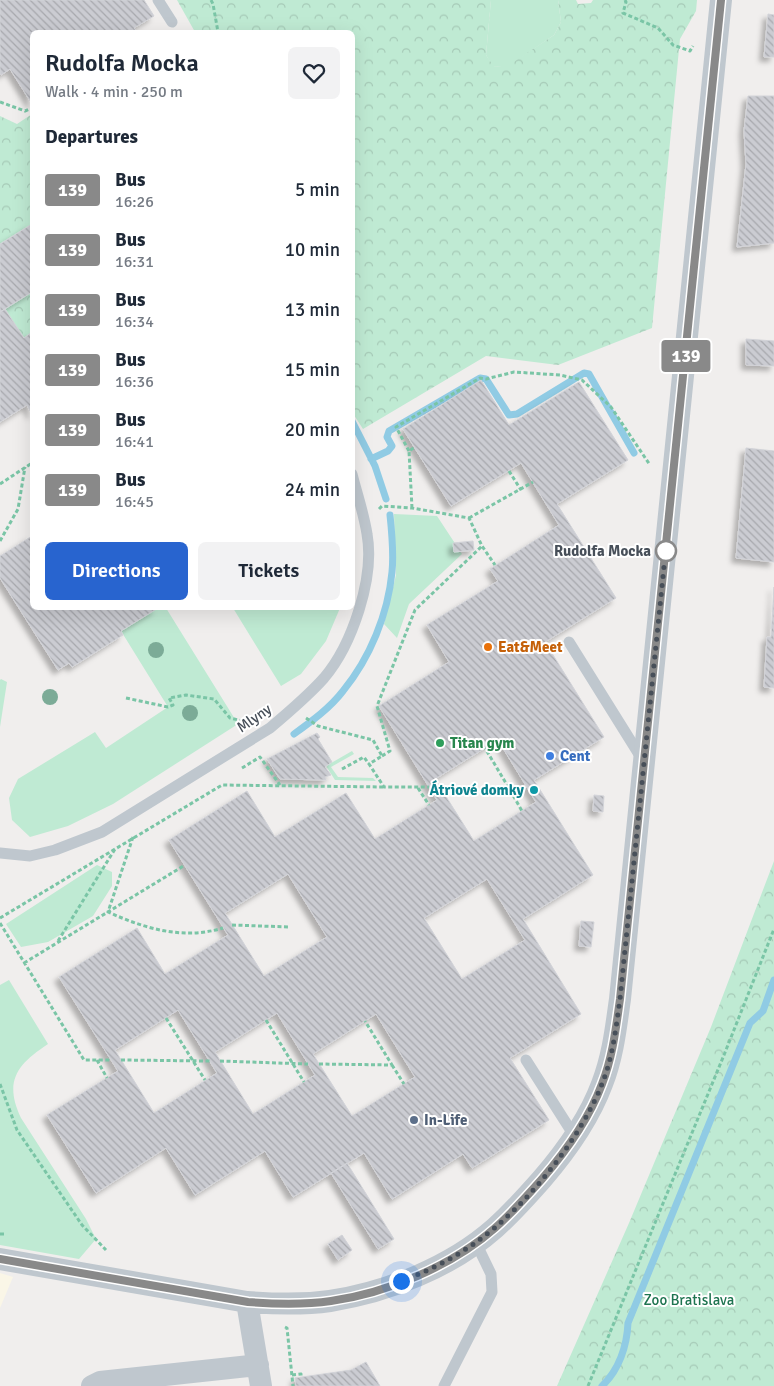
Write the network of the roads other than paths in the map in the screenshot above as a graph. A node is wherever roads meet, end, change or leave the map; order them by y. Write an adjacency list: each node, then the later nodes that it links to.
1 (158, 0): 3 (lane)
2 (721, 0): 6 (street)
3 (172, 22)
4 (355, 486): 7 (lane, Mlyny)
5 (569, 642): 6 (lane)
6 (644, 763): 9 (street)
7 (0, 853)
8 (526, 1060): 9 (lane)
9 (575, 1137): 10 (street)
10 (476, 1243): 12 (street); 15 (lane)
11 (0, 1259): 12 (street)
12 (248, 1302): 13 (street)
13 (260, 1375): 14 (street)
14 (92, 1386)
15 (444, 1386)

